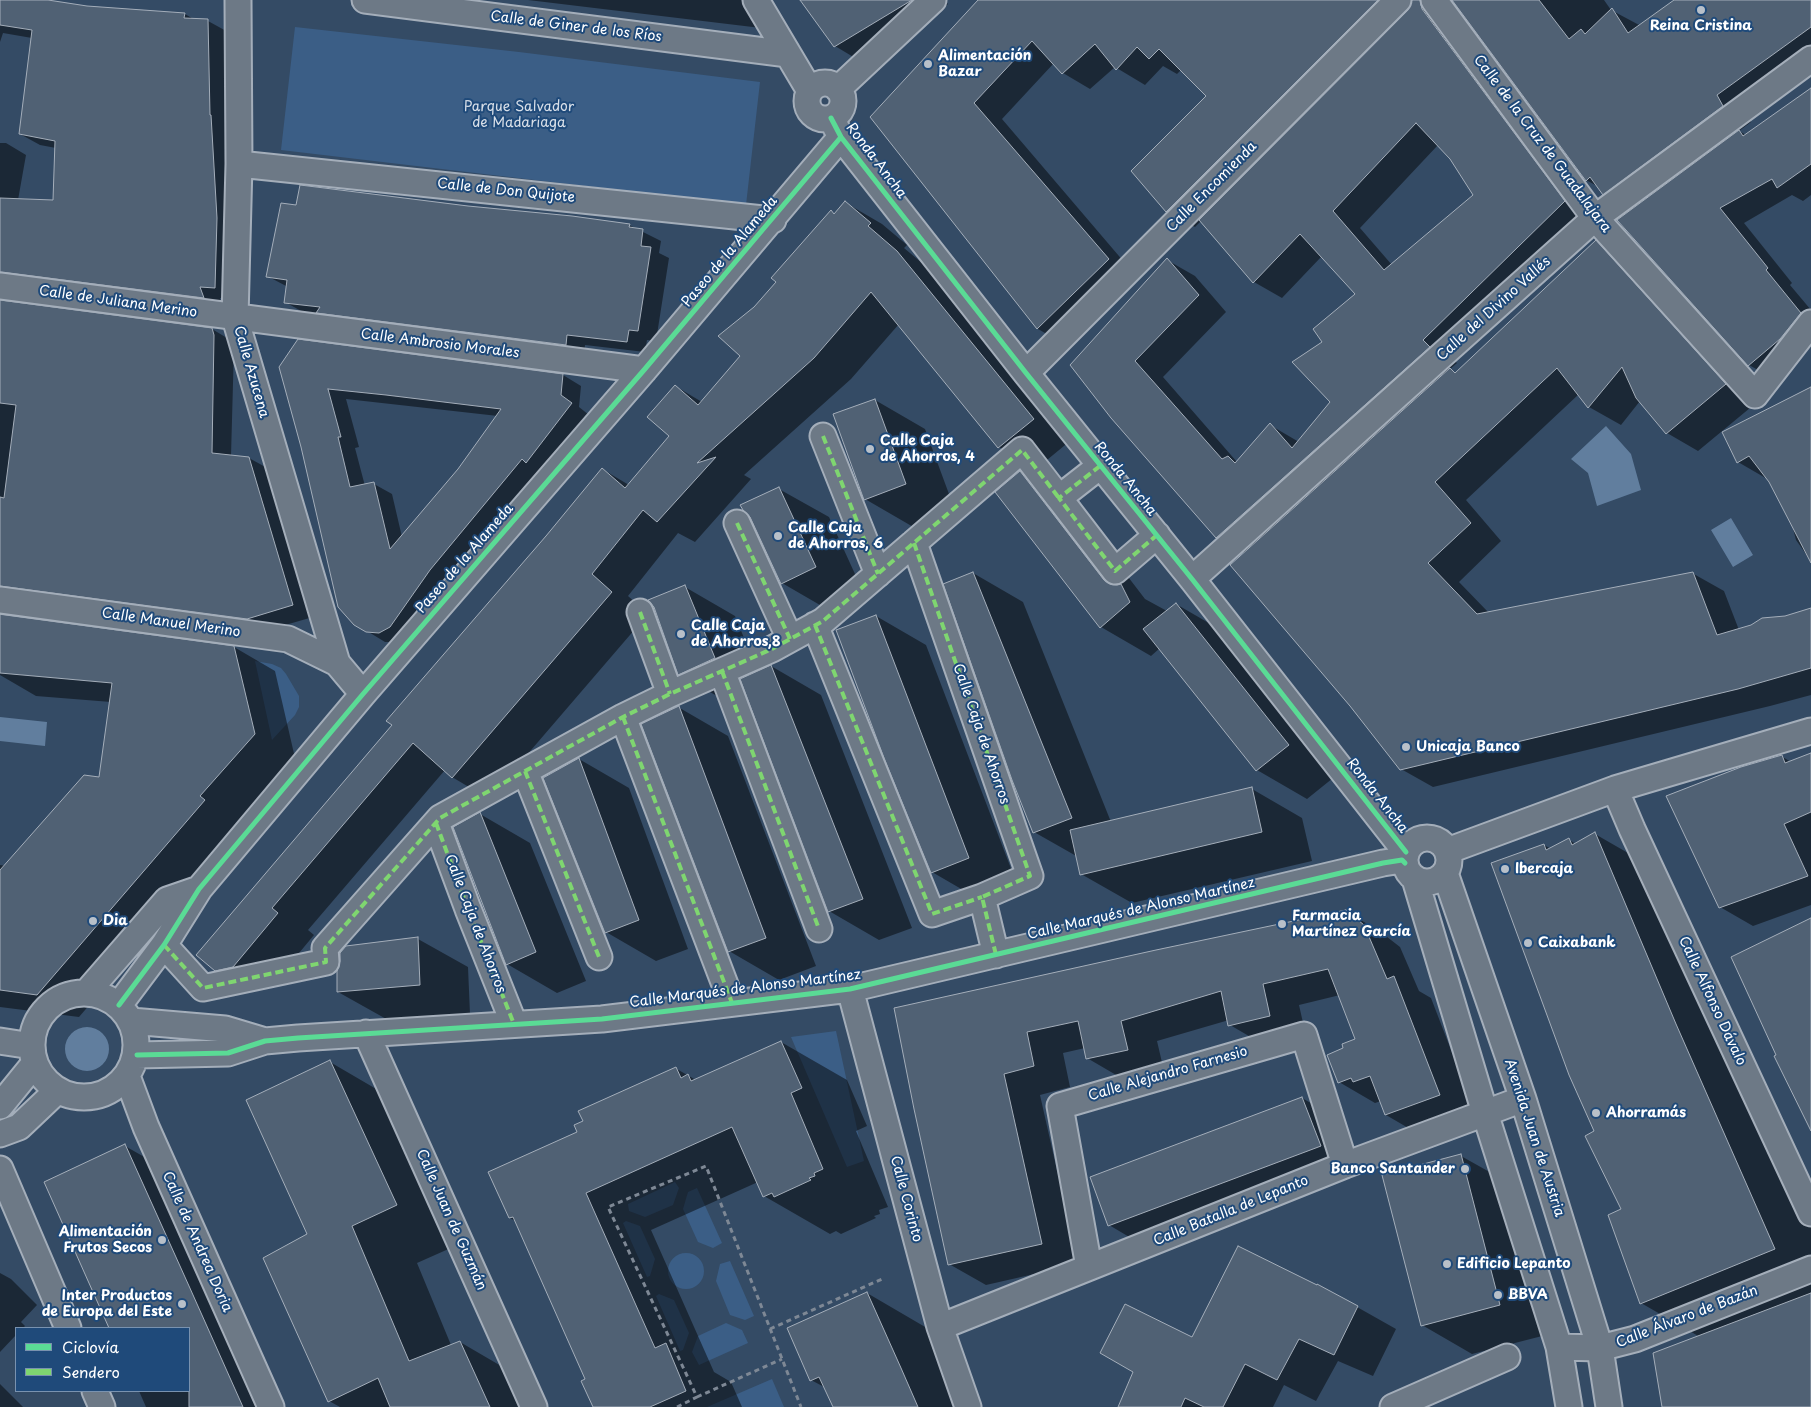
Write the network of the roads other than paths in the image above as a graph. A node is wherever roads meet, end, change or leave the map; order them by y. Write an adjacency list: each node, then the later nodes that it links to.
1 (238, 0): 12 (street, Calle Azucena)
2 (365, 0): 7 (street, Calle de Giner de los Ríos)
3 (756, 0): 7 (street)
4 (933, 0): 9 (street)
5 (1398, 0): 19 (street, Calle Encomienda)
6 (1434, 0): 13 (street, Calle de la Cruz de Guadalajara)
7 (788, 54): 10 (street)
8 (1811, 59): 13 (street, Calle del Divino Vallés)
9 (838, 89): 10 (street); 11 (street, Paseo de la Alameda)
10 (810, 91): 11 (street)
11 (836, 127): 14 (street, Paseo de la Alameda); 19 (street, Ronda Ancha)
12 (239, 164): 14 (street, Calle de Don Quijote); 16 (street, Calle Azucena)
13 (1595, 218): 17 (street, Calle de la Cruz de Guadalajara); 27 (street, Calle del Divino Vallés)
14 (772, 220): 18 (street, Paseo de la Alameda)
15 (0, 286): 16 (street, Calle de Juliana Merino)
16 (235, 318): 18 (street, Calle Ambrosio Morales); 32 (street, Calle Azucena)
17 (1811, 323)
18 (644, 370): 34 (street, Paseo de la Alameda)
19 (1026, 373): 21 (street, Ronda Ancha)
20 (823, 436): 26 (street)
21 (1100, 466): 22 (street); 24 (street, Ronda Ancha)
22 (1059, 498): 24 (street); 25 (street)
23 (737, 524): 31 (street)
24 (1157, 535): 27 (street, Ronda Ancha)
25 (914, 543): 26 (street); 44 (street, Calle Caja de Ahorros)
26 (878, 574): 30 (street)
27 (1192, 579): 42 (street, Ronda Ancha)
28 (0, 600): 32 (street, Calle Manuel Merino)
29 (640, 612): 35 (street)
30 (815, 625): 31 (street); 44 (street, Calle Caja de Ahorros)
31 (790, 639): 33 (street)
32 (337, 663): 34 (street, Calle Azucena)
33 (722, 671): 35 (street); 45 (street)
34 (363, 694): 43 (street, Paseo de la Alameda)
35 (670, 694): 36 (street)
36 (623, 717): 38 (street); 51 (street)
37 (1811, 731): 39 (street)
38 (525, 771): 40 (street); 48 (street)
39 (1615, 789): 41 (street); 66 (street, Calle Alfonso Dávalo)
40 (436, 823): 46 (street); 53 (street, Calle Caja de Ahorros)
41 (1446, 862): 42 (street); 42 (street); 60 (street, Avenida Juan de Austria)
42 (1409, 865): 47 (street, Calle Marqués de Alonso Martínez); 62 (street)
43 (199, 889): 46 (street, Paseo de la Alameda); 50 (street)
44 (982, 898): 47 (street)
45 (819, 929)
46 (164, 945): 52 (street, Paseo de la Alameda)
47 (996, 955): 49 (street, Calle Marqués de Alonso Martínez)
48 (599, 957)
49 (850, 989): 51 (street, Calle Marqués de Alonso Martínez); 70 (street, Calle Corinto)
50 (87, 992): 52 (street); 57 (street)
51 (732, 1003): 53 (street, Calle Marqués de Alonso Martínez)
52 (125, 1013): 56 (street, Calle Marqués de Alonso Martínez); 58 (street)
53 (514, 1024): 54 (street, Calle Marqués de Alonso Martínez)
54 (366, 1033): 56 (street, Calle Marqués de Alonso Martínez); 77 (street, Calle Juan de Guzmán)
55 (0, 1041): 57 (street)
56 (265, 1041): 58 (street, Calle Marqués de Alonso Martínez)
57 (33, 1054): 59 (street); 61 (street)
58 (132, 1065): 59 (street); 76 (street, Calle de Andrea Doria)
59 (58, 1090): 63 (street)
60 (1523, 1099): 62 (street, Calle Batalla de Lepanto); 72 (street, Avenida Juan de Austria)
61 (0, 1106)
62 (1485, 1113): 64 (street, Calle Batalla de Lepanto); 71 (street)
63 (0, 1134)
64 (1345, 1165): 67 (street, Calle Batalla de Lepanto); 67 (street, Calle Alejandro Farnesio)
65 (0, 1168): 69 (street)
66 (1811, 1213)
67 (1089, 1267): 70 (street, Calle Batalla de Lepanto)
68 (1811, 1269): 72 (street, Calle Álvaro de Bazán)
69 (68, 1327)
70 (940, 1327): 78 (street, Calle Corinto)
71 (1559, 1347): 72 (street, Calle Álvaro de Bazán); 80 (street)
72 (1600, 1348): 81 (street, Avenida Juan de Austria)
73 (1507, 1357): 79 (street)
74 (95, 1392): 75 (street)
75 (102, 1407)
76 (272, 1407)
77 (534, 1407)
78 (968, 1407)
79 (1393, 1407)
80 (1568, 1407)
81 (1609, 1407)

